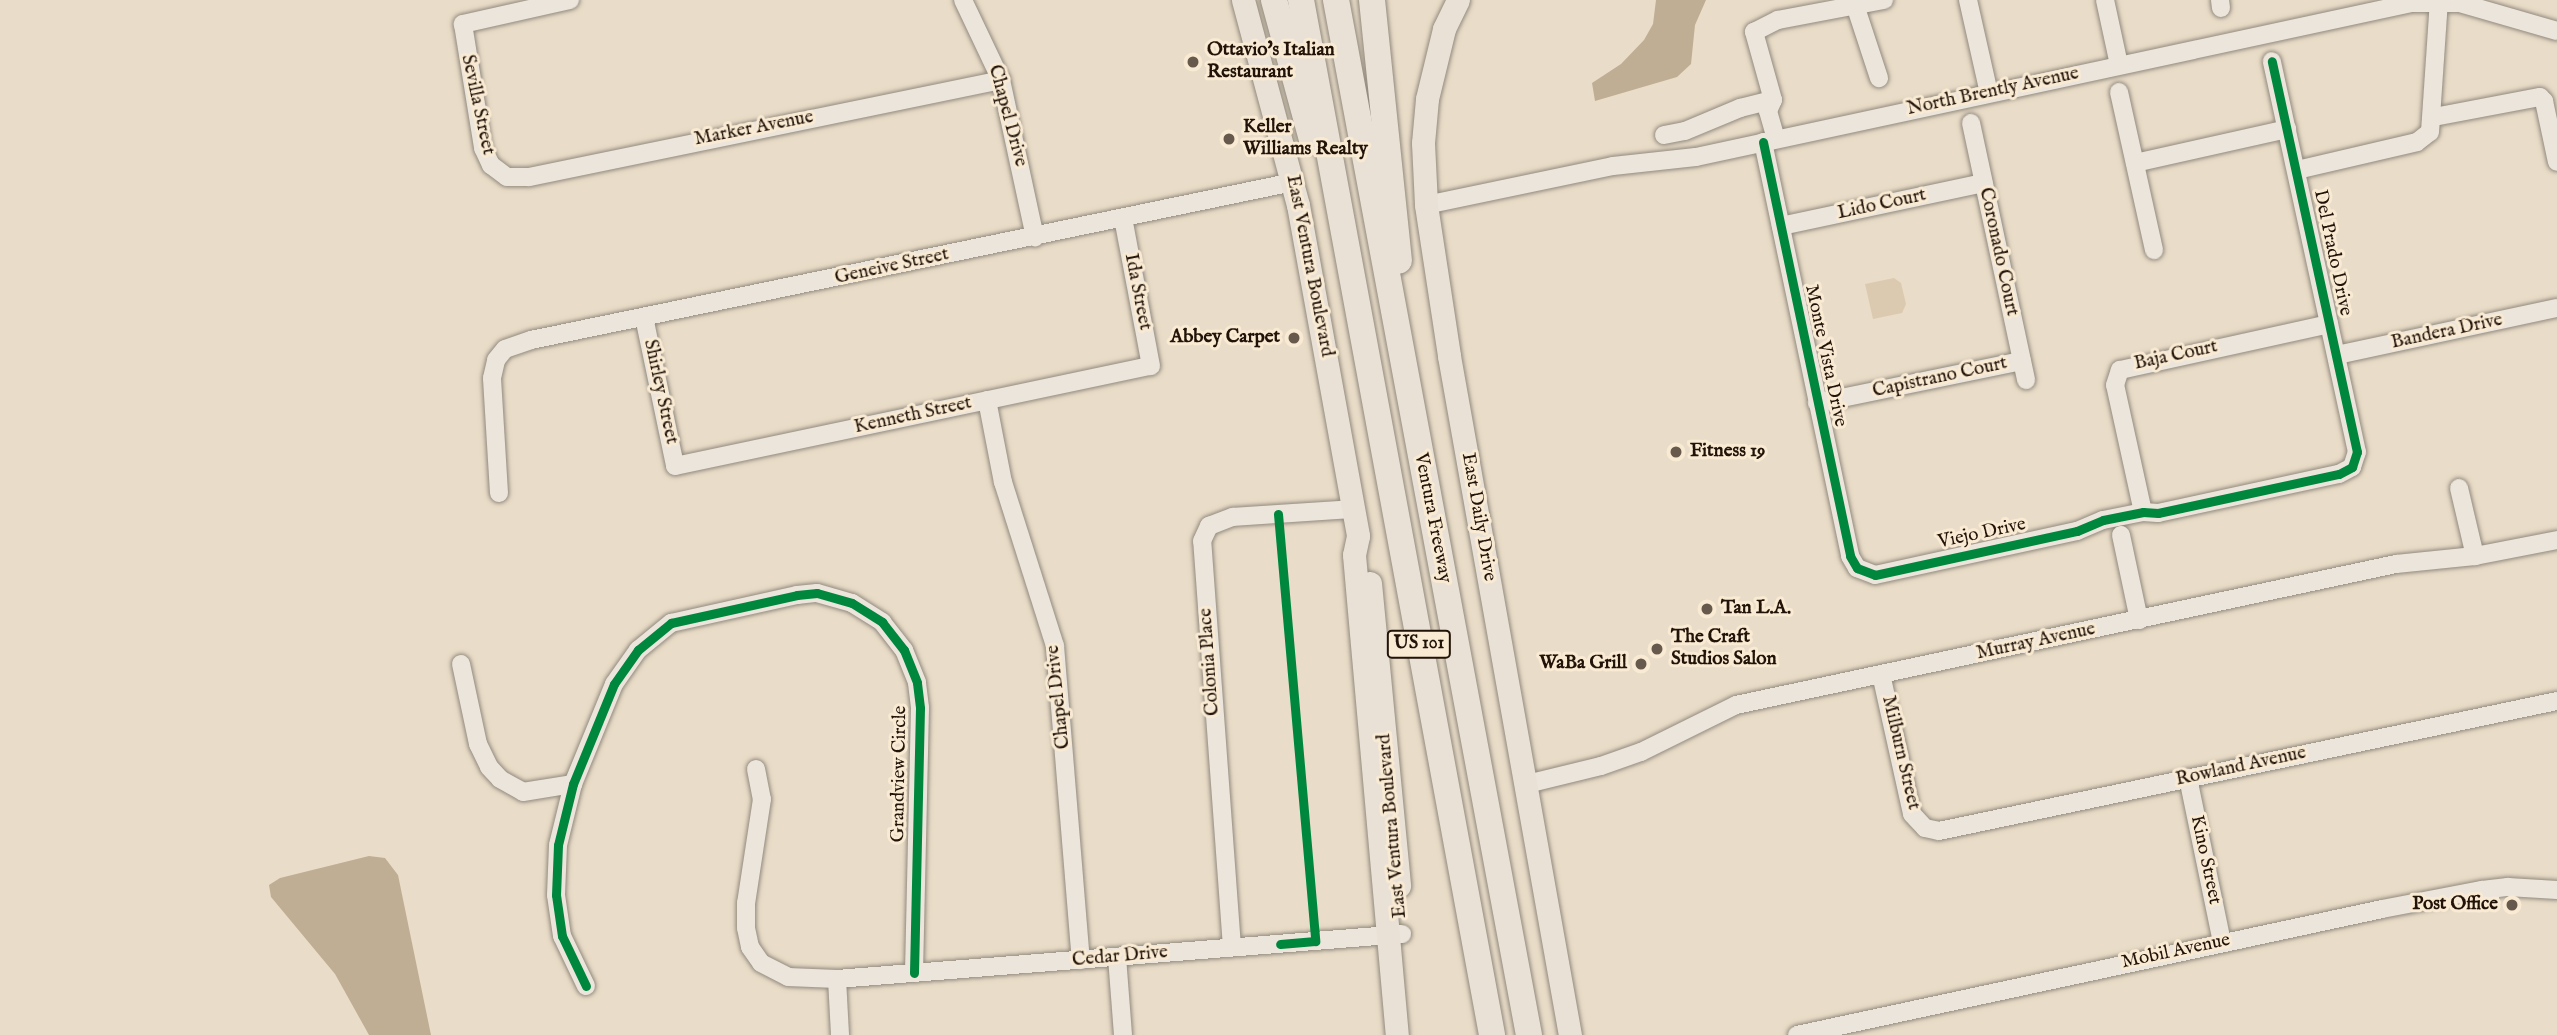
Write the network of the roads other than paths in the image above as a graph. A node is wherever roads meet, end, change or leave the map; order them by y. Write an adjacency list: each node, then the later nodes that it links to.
1 (569, 0): 30 (street, Sevilla Street)
2 (963, 0): 18 (street, Chapel Drive)
3 (1243, 0): 31 (main road, East Ventura Boulevard)
4 (1274, 0): 38 (highway)
5 (1301, 0): 38 (highway, Ventura Freeway / US 101)
6 (1336, 0): 44 (highway, Ventura Freeway / US 101)
7 (1372, 0): 44 (highway)
8 (1458, 0): 33 (main road, East Daily Drive)
9 (1884, 0): 13 (street)
10 (1968, 0): 20 (street)
11 (2105, 0): 16 (street)
12 (2439, 0): 14 (street, North Brently Avenue); 16 (street, North Brently Avenue); 22 (street)
13 (1855, 5): 17 (street); 21 (street, Monte Vista Drive)
14 (2557, 31)
15 (2272, 61): 24 (street, Del Prado Drive)
16 (2119, 65): 20 (street, North Brently Avenue)
17 (1879, 78)
18 (1001, 80): 30 (street, Marker Avenue); 36 (street, Chapel Drive)
19 (2119, 92): 28 (street)
20 (1989, 93): 26 (street, North Brently Avenue)
21 (1773, 100): 25 (street); 26 (street, Monte Vista Drive)
22 (2434, 117): 27 (street); 29 (street)
23 (1970, 123): 32 (street, Coronado Court)
24 (2287, 129): 28 (street); 29 (street, Del Prado Drive)
25 (1664, 135)
26 (1770, 141): 33 (street, North Brently Avenue); 35 (street, Monte Vista Drive)
27 (2557, 162)
28 (2134, 163): 37 (street)
29 (2297, 170): 41 (street, Del Prado Drive)
30 (507, 177)
31 (1293, 182): 34 (street, Geneive Street); 52 (main road, East Ventura Boulevard)
32 (1983, 183): 35 (street, Lido Court); 43 (street, Coronado Court)
33 (1426, 205): 65 (main road, East Daily Drive)
34 (1123, 218): 36 (street, Geneive Street); 45 (street, Ida Street)
35 (1781, 226): 48 (street, Monte Vista Drive)
36 (1035, 237): 40 (street, Geneive Street)
37 (2154, 250)
38 (1347, 252): 80 (highway, Ventura Freeway / US 101)
39 (2557, 308): 42 (street, Bandera Drive)
40 (644, 317): 49 (street, Shirley Street); 51 (street, Geneive Street)
41 (2329, 324): 42 (street, Del Prado Drive); 53 (street, Baja Court)
42 (2337, 355): 53 (street, Del Prado Drive)
43 (2022, 361): 46 (street, Coronado Court); 48 (street, Capistrano Court)
44 (1404, 365): 81 (highway, Ventura Freeway / US 101)
45 (1151, 366): 47 (street, Kenneth Street)
46 (2026, 380)
47 (987, 400): 49 (street, Kenneth Street); 72 (street, Chapel Drive)
48 (1817, 403): 57 (street, Monte Vista Drive)
49 (675, 466)
50 (2459, 488): 56 (street)
51 (499, 493)
52 (1354, 509): 68 (main road, East Ventura Boulevard); 70 (street, Colonia Place)
53 (2143, 512): 57 (street, Viejo Drive)
54 (2121, 535): 58 (street)
55 (2557, 540): 56 (street, Murray Avenue)
56 (2475, 556): 58 (street, Murray Avenue)
57 (1862, 572)
58 (2139, 620): 60 (street, Murray Avenue)
59 (461, 664): 64 (street)
60 (1881, 674): 65 (street, Murray Avenue); 66 (street, Milburn Street)
61 (2557, 701): 63 (street, Rowland Avenue)
62 (756, 769): 74 (street, Cedar Drive)
63 (2188, 778): 66 (street, Rowland Avenue); 69 (street, Kino Street)
64 (573, 784): 73 (street, Grandview Circle); 75 (street, Grandview Circle)
65 (1527, 784): 82 (main road, East Daily Drive)
66 (1925, 828)
67 (2557, 890): 69 (street, Mobil Avenue)
68 (1395, 935): 70 (street, Cedar Drive); 78 (main road, East Ventura Boulevard); 79 (main road, East Ventura Boulevard)
69 (2222, 942): 83 (street, Mobil Avenue)
70 (1232, 947): 71 (street, Cedar Drive)
71 (1118, 957): 72 (street, Cedar Drive); 77 (street)
72 (1082, 960): 73 (street, Cedar Drive)
73 (914, 973): 74 (street, Cedar Drive)
74 (838, 979): 76 (street)
75 (586, 986)
76 (840, 1035)
77 (1123, 1035)
78 (1397, 1035)
79 (1412, 1035)
80 (1492, 1035)
81 (1530, 1035)
82 (1570, 1035)
83 (1797, 1035)

